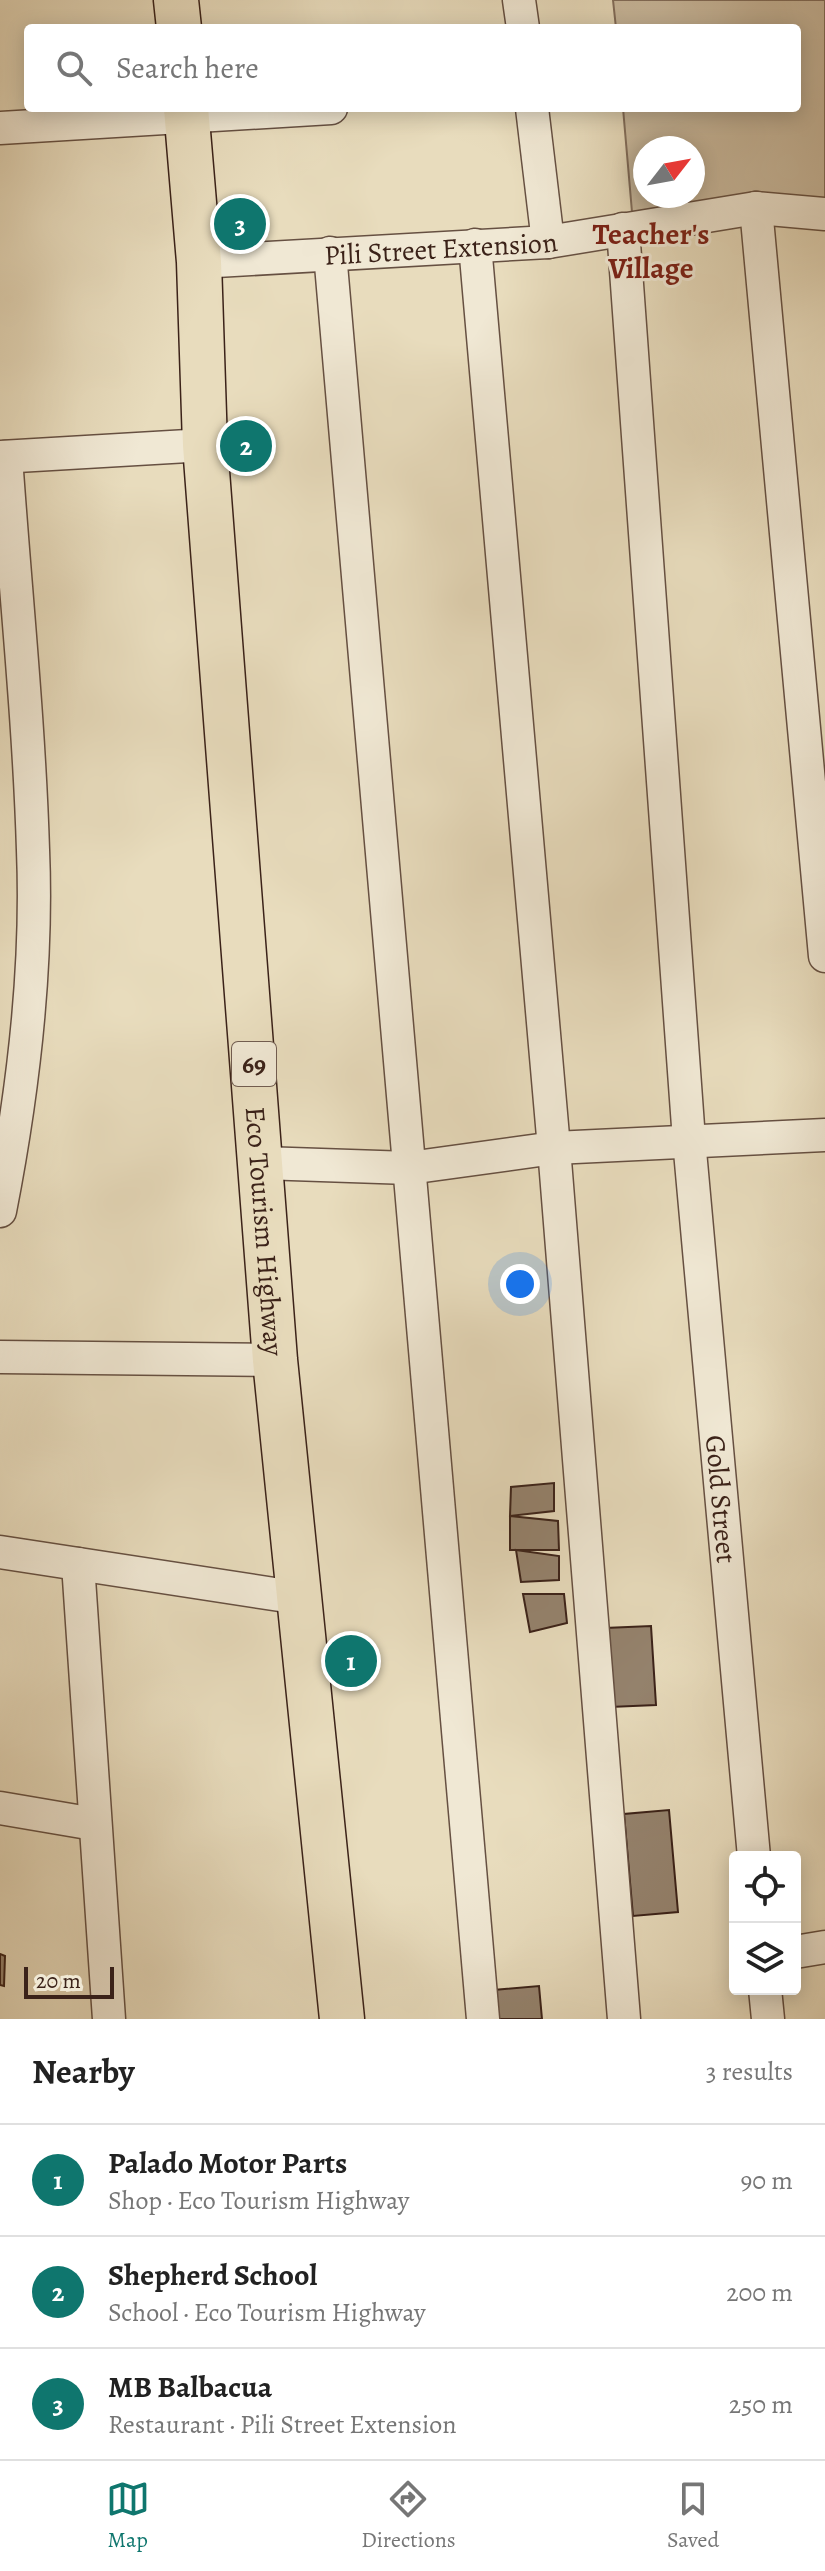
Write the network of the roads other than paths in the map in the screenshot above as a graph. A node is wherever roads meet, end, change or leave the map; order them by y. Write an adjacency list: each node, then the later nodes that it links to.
1 (176, 0): 3 (highway)
2 (519, 0): 4 (street)
3 (179, 24)
4 (522, 24)
5 (186, 112): 7 (street); 14 (highway, Eco Tourism Highway / 69)
6 (532, 112): 11 (street)
7 (0, 128)
8 (756, 208): 9 (street, Pili Street Extension); 10 (street, Pili Street Extension); 17 (street)
9 (825, 214)
10 (623, 229): 11 (street, Pili Street Extension); 19 (street, Gold Street)
11 (548, 242): 12 (street, Pili Street Extension)
12 (475, 245): 13 (street, Pili Street Extension); 20 (street)
13 (330, 253): 14 (street, Pili Street Extension); 22 (street)
14 (199, 262): 15 (highway, Eco Tourism Highway / 69)
15 (205, 445): 16 (street); 21 (highway, Eco Tourism Highway / 69)
16 (3, 457): 23 (street)
17 (825, 956)
18 (825, 1135): 19 (street)
19 (689, 1140): 20 (street); 31 (street, Gold Street)
20 (554, 1148): 22 (street); 38 (street)
21 (262, 1163): 22 (street); 25 (highway, Eco Tourism Highway / 69)
22 (409, 1168): 37 (street)
23 (0, 1211)
24 (0, 1357): 25 (street)
25 (275, 1360): 28 (highway, Eco Tourism Highway / 69)
26 (0, 1552): 27 (street)
27 (78, 1564): 28 (street); 30 (street)
28 (300, 1598): 36 (highway, Eco Tourism Highway / 69)
29 (0, 1808): 30 (street)
30 (94, 1824): 35 (street)
31 (753, 1851)
32 (825, 1947): 33 (street)
33 (801, 1951)
34 (766, 1995): 39 (street)
35 (109, 2019)
36 (342, 2019)
37 (483, 2019)
38 (624, 2019)
39 (768, 2019)

